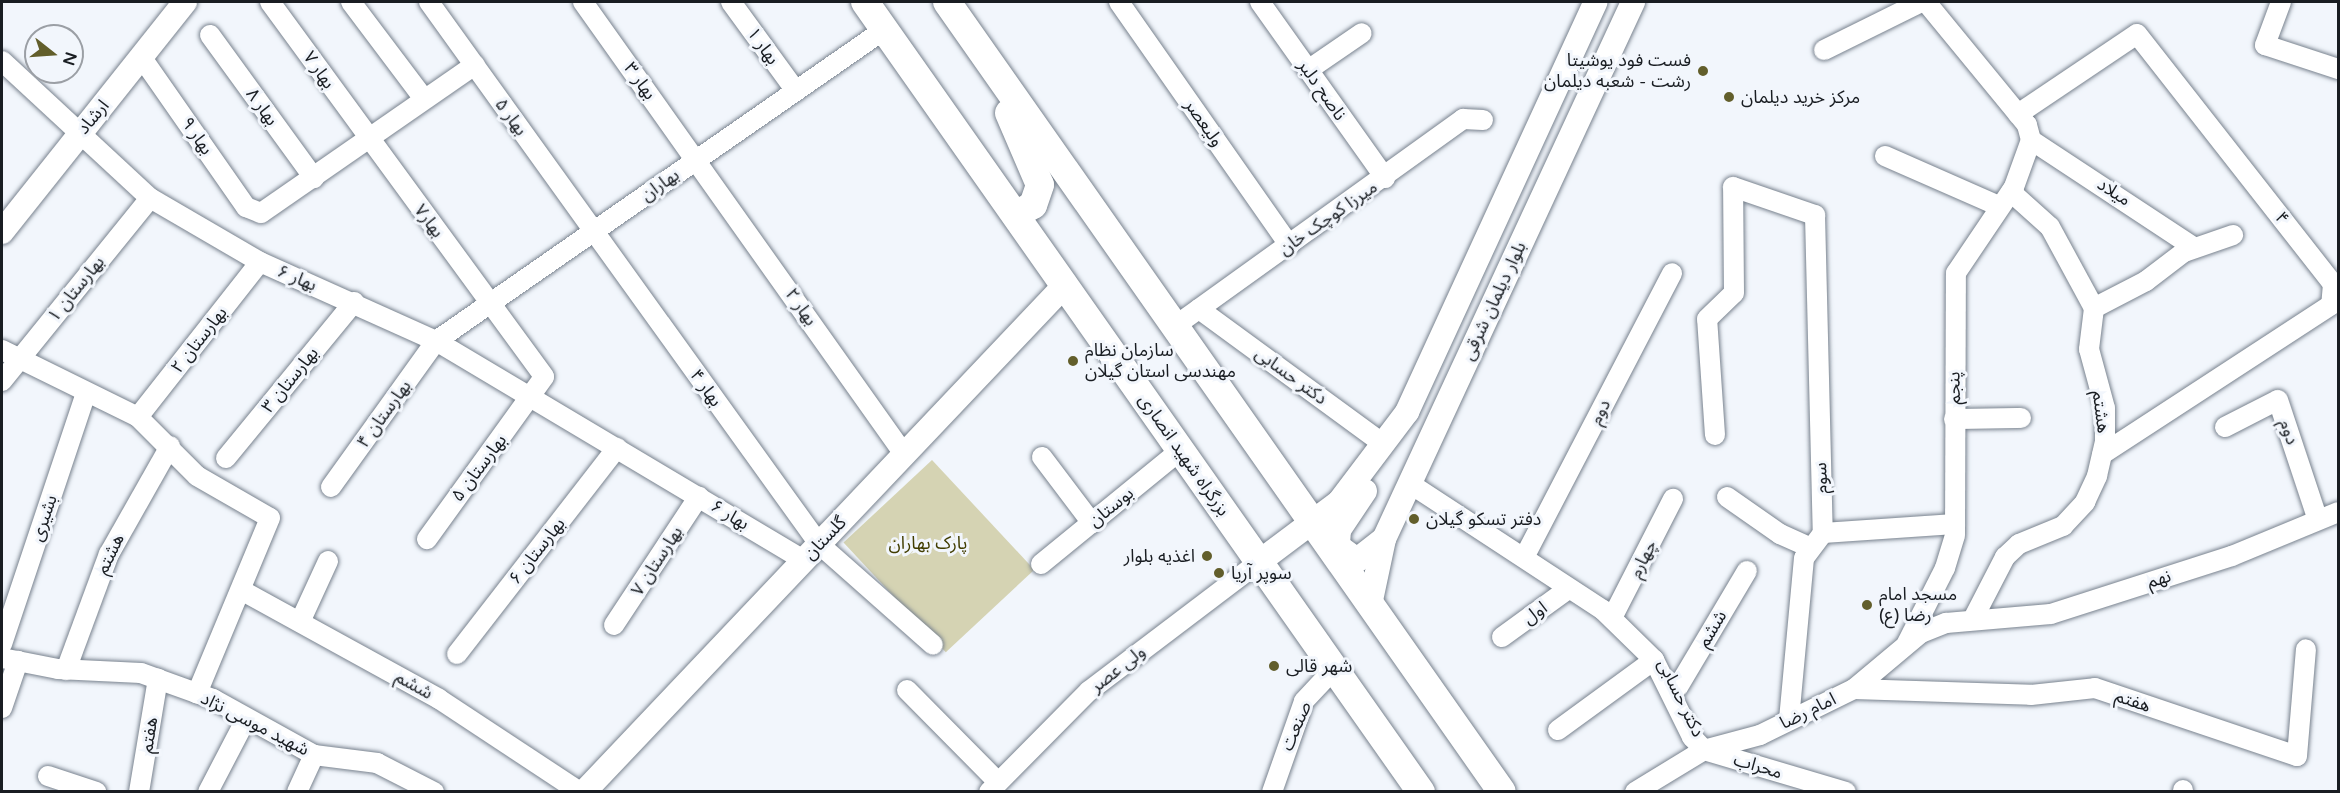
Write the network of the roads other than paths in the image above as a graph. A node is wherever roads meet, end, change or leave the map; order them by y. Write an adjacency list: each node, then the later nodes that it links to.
1 (184, 2): 21 (main road, ارشاد)
2 (270, 2): 31 (street, بهار ۷)
3 (351, 2): 27 (street)
4 (429, 2): 23 (street, بهار ۵)
5 (583, 2): 34 (street, بهار ۳)
6 (731, 2): 26 (street, بهار ۱)
7 (865, 2): 16 (highway, بزرگراه شهید انصاری)
8 (947, 2): 17 (highway)
9 (1119, 2): 43 (street, ولیعصر)
10 (1260, 2): 25 (street, ناصح دلبر)
11 (1596, 2): 58 (main road, بلوار دیلمان شرقی)
12 (1633, 2): 72 (main road, بلوار دیلمان شرقی)
13 (1921, 2): 20 (street)
14 (1926, 2): 28 (street)
15 (2281, 2): 24 (street)
16 (885, 29): 26 (street, بهاران); 39 (highway, بزرگراه شهید انصاری)
17 (969, 33): 39 (highway); 52 (highway)
18 (1362, 33): 25 (street)
19 (210, 35): 35 (street, بهار ۸)
20 (1824, 50)
21 (142, 58): 30 (main road, ارشاد); 35 (street, بهار ۹)
22 (2, 61): 30 (street, بهار ۶)
23 (475, 65): 27 (street); 41 (street, بهار ۵)
24 (2338, 69)
25 (1308, 70): 36 (street, ناصح دلبر)
26 (796, 91): 34 (street, بهاران)
27 (424, 99): 31 (street)
28 (2018, 114): 32 (street); 69 (street, ۴)
29 (1483, 120): 36 (street, میرزا کوچک خان)
30 (81, 131): 37 (street, بهار ۶); 40 (main road, ارشاد)
31 (368, 139): 35 (street); 49 (street, بهار۷)
32 (2031, 140): 38 (street, پنجم); 44 (street, میلاد)
33 (1885, 156): 38 (street)
34 (697, 160): 41 (street, بهاران); 68 (street, بهار ۲)
35 (314, 178)
36 (1385, 178): 43 (street, میرزا کوچک خان)
37 (150, 198): 45 (street, بهار ۶); 54 (street, بهارستان ۱)
38 (2005, 199): 51 (street); 61 (street, پنجم)
39 (1016, 215): 47 (highway, بزرگراه شهید انصاری)
40 (2, 232)
41 (594, 232): 49 (street, بهاران); 86 (street, بهار ۴)
42 (2233, 235): 44 (street)
43 (1289, 245): 50 (street, میرزا کوچک خان)
44 (2195, 248): 51 (street)
45 (260, 262): 48 (street, بهار ۶); 59 (street, بهارستان ۲)
46 (1672, 273): 85 (street, دوم)
47 (1065, 285): 67 (highway, بزرگراه شهید انصاری); 68 (main road, گلستان)
48 (354, 302): 53 (street, بهار ۶); 71 (street, بهارستان ۳)
49 (491, 303): 53 (street, بهاران); 57 (street)
50 (1199, 309): 52 (street, میرزا کوچک خان); 64 (street, دکتر حسابی)
51 (2094, 309): 69 (street, هشتم)
52 (1175, 326): 79 (highway)
53 (436, 341): 57 (street, بهار ۶); 73 (street, بهارستان ۴)
54 (10, 356): 55 (street, بهارستان ۱); 56 (street)
55 (2, 381)
56 (86, 393): 59 (street); 99 (street, بشیری)
57 (532, 398): 66 (street, بهار ۶); 82 (street, بهارستان ۵)
58 (1407, 412): 64 (main road, بلوار دیلمان شرقی); 83 (main road)
59 (138, 417): 65 (street)
60 (2021, 418): 61 (street)
61 (1954, 419): 81 (street, پنجم)
62 (2225, 427): 78 (street, دوم)
63 (1715, 435): 84 (street, سوم)
64 (1382, 443): 79 (main road, بلوار دیلمان شرقی)
65 (170, 446): 92 (street); 107 (street, هشتم)
66 (617, 448): 74 (street, بهار ۶); 103 (street, بهارستان ۶)
67 (1181, 450): 80 (street, بوستان); 88 (highway, بزرگراه شهید انصاری)
68 (904, 454): 86 (main road, گلستان)
69 (2102, 454): 95 (street, هشتم)
70 (1042, 457): 80 (street)
71 (226, 458)
72 (1411, 478): 83 (main road, بلوار دیلمان شرقی); 85 (street, دکتر حسابی); 91 (street, دکتر حسابی)
73 (331, 487)
74 (699, 496): 86 (street, بهار ۶); 97 (street, بهارستان ۷)
75 (1728, 497): 84 (street)
76 (1673, 499): 94 (street, چهارم)
77 (2338, 512): 78 (street, نهم)
78 (2318, 520): 95 (street, نهم)
79 (1312, 522): 88 (main road, بلوار دیلمان شرقی); 93 (highway)
80 (1092, 523): 89 (street, بوستان)
81 (1955, 524): 84 (street); 101 (street, پنجم)
82 (427, 539)
83 (1384, 539): 93 (main road, بلوار دیلمان شرقی)
84 (1816, 540): 115 (street, سوم)
85 (1528, 550): 94 (street, دکتر حسابی)
86 (811, 552): 100 (street); 126 (main road, گلستان)
87 (328, 561): 96 (street)
88 (1259, 562): 106 (highway, بزرگراه شهید انصاری); 120 (street, ولی عصر)
89 (1041, 564)
90 (1747, 571): 109 (street, ششم)
91 (1568, 589): 94 (street, دکتر حسابی); 98 (street, اول)
92 (241, 590): 96 (street, ششم); 112 (street)
93 (1370, 604): 129 (highway)
94 (1614, 614): 105 (street, دکتر حسابی); 109 (street, دکتر حسابی)
95 (1973, 619): 101 (street, امام رضا)
96 (300, 622): 126 (street, ششم)
97 (614, 625)
98 (1502, 637)
99 (2, 644)
100 (933, 645)
101 (1906, 646): 110 (street, امام رضا)
102 (2307, 649): 110 (street, هفتم)
103 (458, 654)
104 (10, 660): 107 (street, شهید موسی نژاد); 113 (street)
105 (1654, 660): 116 (street); 117 (street, دکتر حسابی)
106 (1334, 669): 127 (street, صنعت); 128 (highway, بزرگراه شهید انصاری)
107 (66, 670): 108 (street, شهید موسی نژاد)
108 (158, 679): 112 (street, شهید موسی نژاد); 122 (street, هفتم)
109 (1678, 687): 117 (street, دکتر حسابی)
110 (1854, 689): 115 (street, امام رضا)
111 (907, 690): 120 (street)
112 (197, 693): 114 (street, شهید موسی نژاد)
113 (2, 708)
114 (246, 719): 118 (street, شهید موسی نژاد); 123 (street)
115 (1789, 720): 117 (street, امام رضا)
116 (1558, 730)
117 (1704, 750): 130 (street, امام رضا); 131 (street, محراب)
118 (314, 755): 124 (street); 125 (street, شهید موسی نژاد)
119 (48, 776): 121 (street)
120 (993, 787)
121 (96, 792)
122 (139, 792)
123 (208, 792)
124 (297, 792)
125 (434, 792)
126 (582, 792)
127 (1272, 792)
128 (1421, 792)
129 (1502, 792)
130 (1635, 792)
131 (1846, 792)

